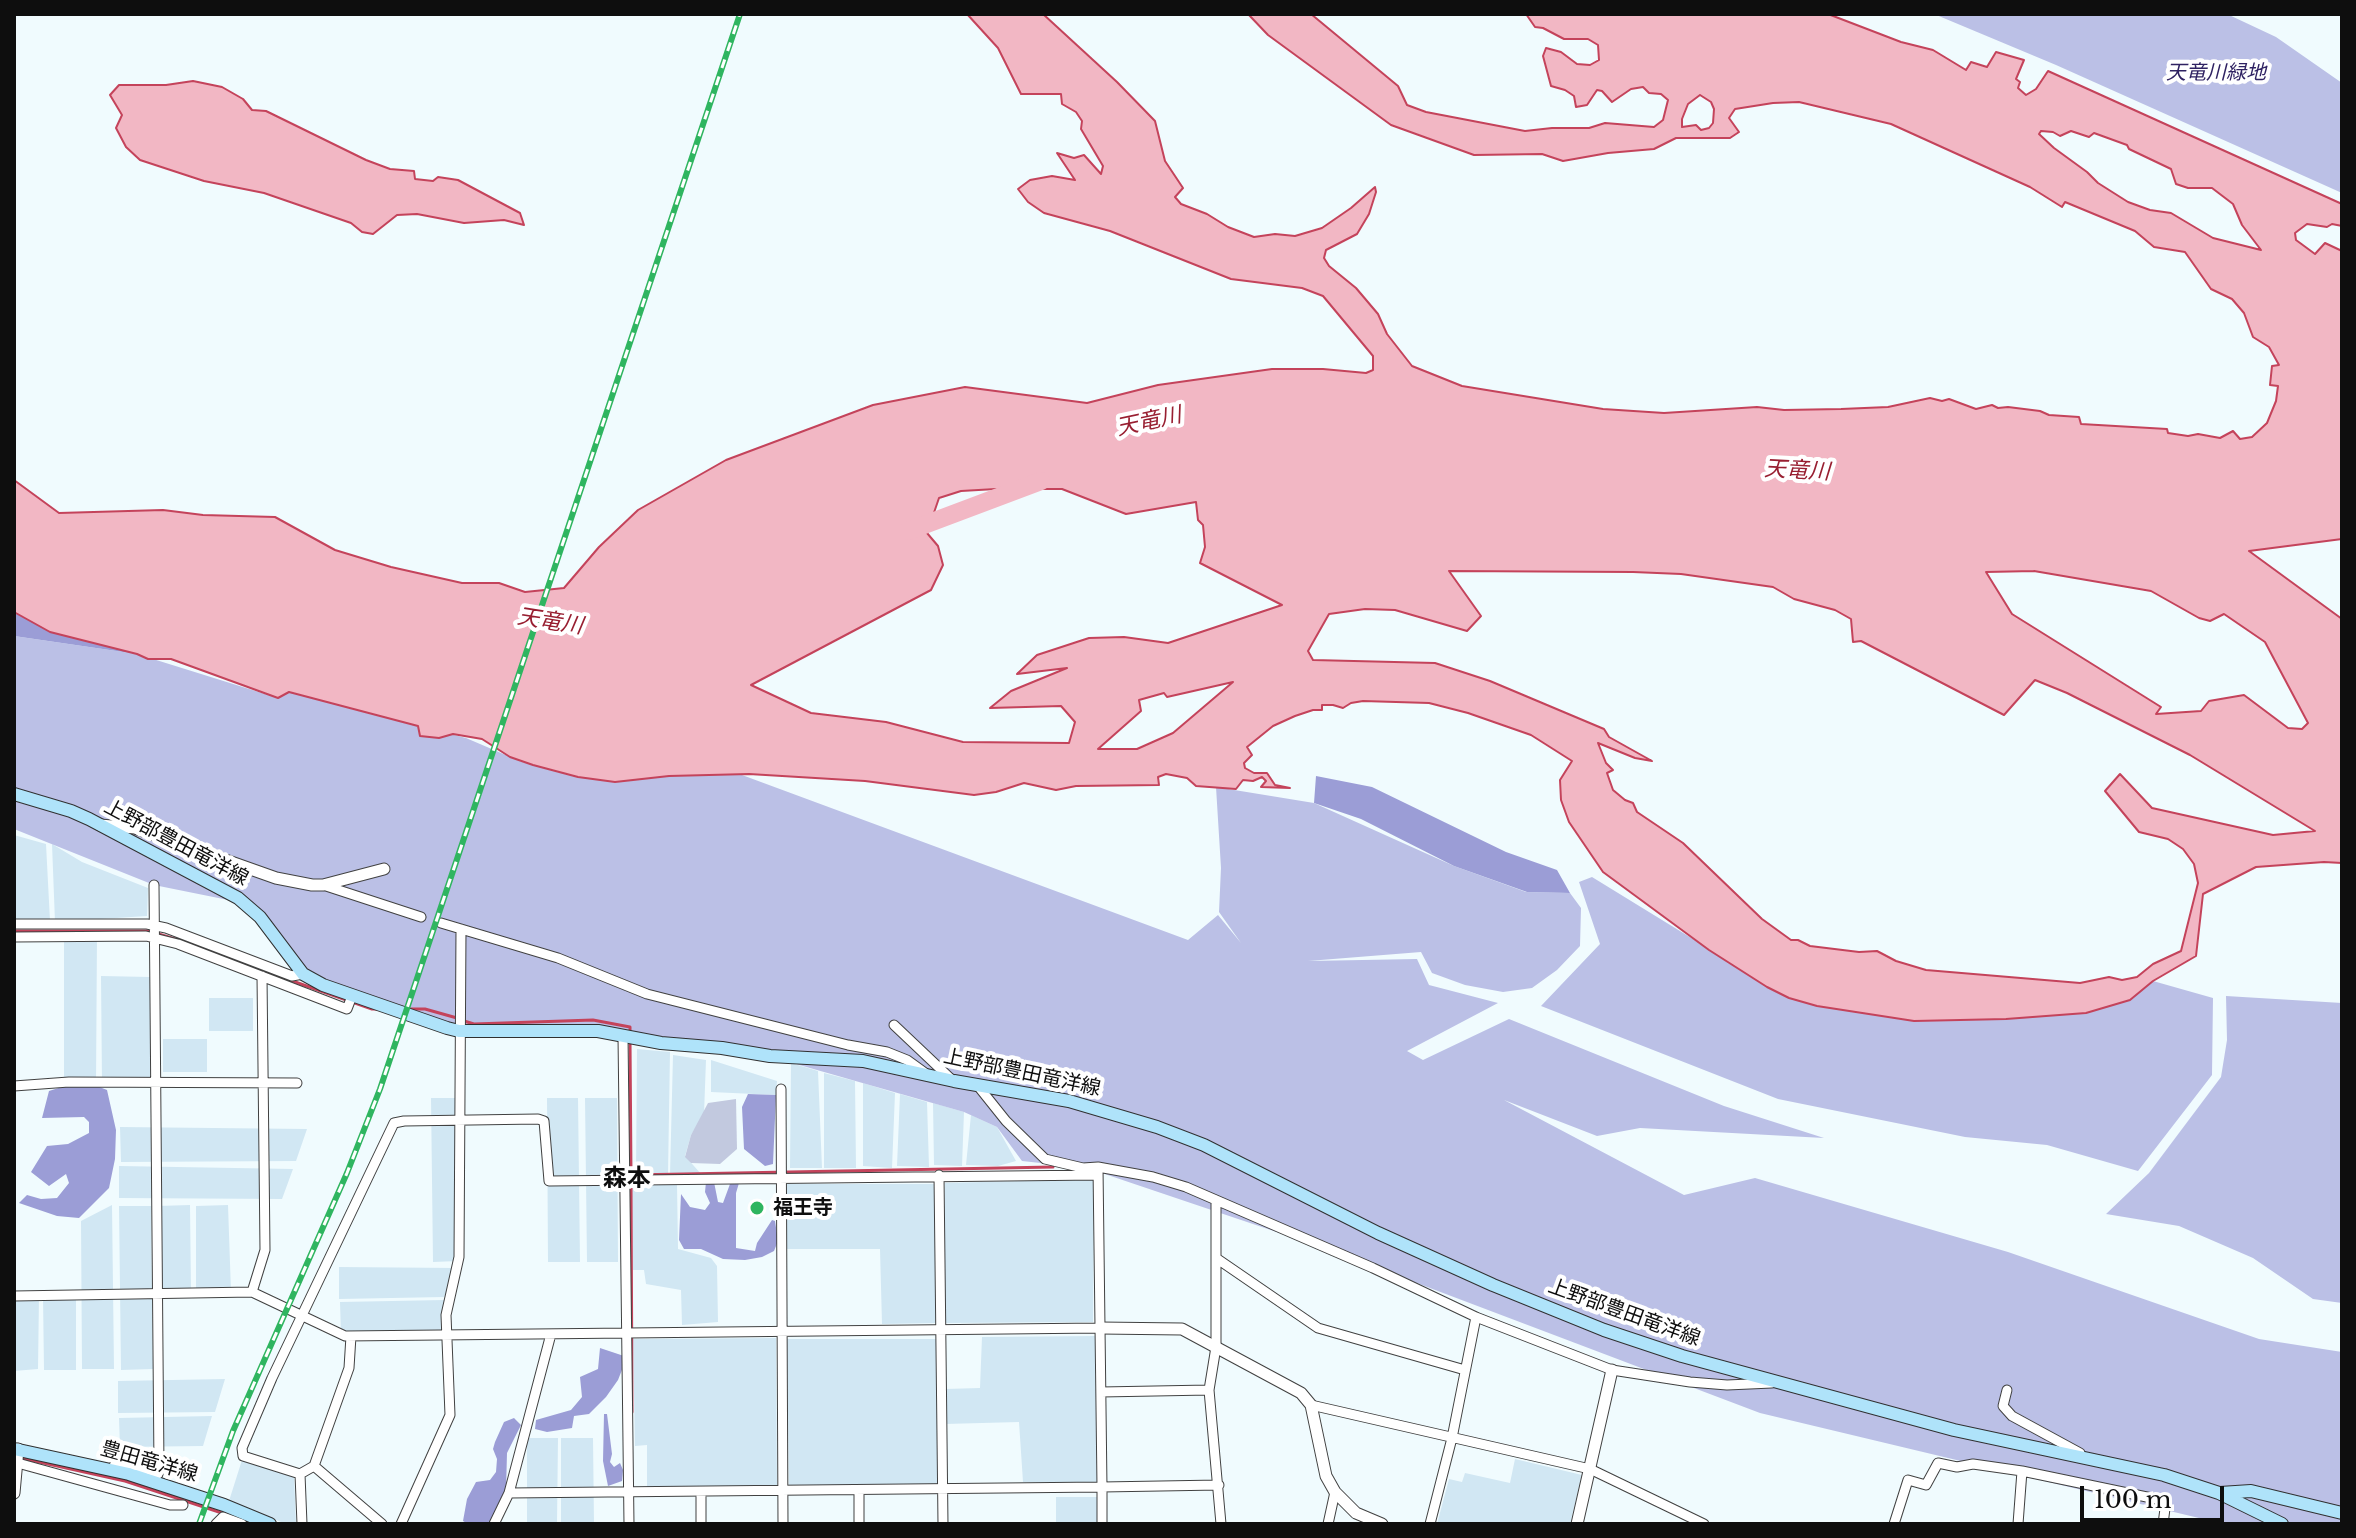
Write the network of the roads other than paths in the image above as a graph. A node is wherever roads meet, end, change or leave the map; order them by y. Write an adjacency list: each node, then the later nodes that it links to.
1 (14, 794): 2 (main road, 上野部豊田竜洋線)
2 (100, 825): 5 (street); 13 (main road, 上野部豊田竜洋線)
3 (384, 869): 5 (street)
4 (154, 885): 9 (street)
5 (323, 885): 6 (street)
6 (421, 917)
7 (441, 923): 10 (street)
8 (14, 924): 9 (street)
9 (153, 926): 12 (street); 13 (street)
10 (461, 929): 17 (street); 19 (street)
11 (14, 937): 12 (street)
12 (153, 937): 14 (street); 21 (street)
13 (303, 974): 15 (main road, 上野部豊田竜洋線)
14 (262, 976): 15 (street); 22 (street)
15 (352, 996): 17 (main road, 上野部豊田竜洋線)
16 (894, 1025): 20 (street)
17 (459, 1031): 18 (main road, 上野部豊田竜洋線); 27 (street)
18 (623, 1036): 19 (main road, 上野部豊田竜洋線); 31 (street)
19 (925, 1073): 20 (main road, 上野部豊田竜洋線)
20 (954, 1081): 25 (main road, 上野部豊田竜洋線)
21 (154, 1083): 22 (street); 24 (street); 35 (street)
22 (261, 1083): 23 (street); 34 (street)
23 (297, 1083)
24 (14, 1086)
25 (978, 1086): 28 (street); 49 (main road, 上野部豊田竜洋線)
26 (781, 1089): 30 (street)
27 (459, 1120): 31 (street); 37 (street); 44 (street)
28 (1098, 1171): 29 (street); 32 (street); 39 (street)
29 (939, 1175): 30 (street); 40 (street)
30 (780, 1178): 31 (street); 41 (street)
31 (625, 1180): 43 (street)
32 (1216, 1200): 33 (street); 38 (street)
33 (1216, 1258): 46 (street); 47 (street)
34 (252, 1292): 35 (street); 37 (street)
35 (157, 1293): 36 (street); 59 (street)
36 (14, 1296)
37 (302, 1316): 45 (street); 61 (street)
38 (1476, 1317): 47 (street); 48 (street)
39 (1100, 1328): 40 (street); 46 (street); 52 (street)
40 (942, 1330): 41 (street); 64 (street)
41 (783, 1332): 43 (street); 65 (street)
42 (551, 1334): 43 (street); 44 (street); 71 (street)
43 (627, 1334): 67 (street)
44 (447, 1335): 45 (street); 80 (street)
45 (351, 1336): 57 (street)
46 (1216, 1347): 50 (street); 53 (street)
47 (1465, 1370): 54 (street)
48 (1612, 1370): 49 (street); 58 (street)
49 (1776, 1383): 56 (main road, 上野部豊田竜洋線)
50 (1209, 1390): 52 (street); 62 (street)
51 (2007, 1390): 56 (street)
52 (1101, 1392): 63 (street)
53 (1311, 1405): 54 (street); 69 (street)
54 (1452, 1438): 58 (street); 91 (street)
55 (16, 1456): 59 (main road, 豊田竜洋線); 70 (street); 73 (street)
56 (2095, 1461): 72 (main road, 上野部豊田竜洋線)
57 (314, 1466): 61 (street); 79 (street)
58 (1590, 1469): 92 (street); 93 (street)
59 (112, 1470): 77 (main road, 豊田竜洋線)
60 (2022, 1471): 94 (street); 95 (street); 96 (street)
61 (300, 1474): 78 (street)
62 (1219, 1485): 63 (street); 88 (street)
63 (1102, 1487): 64 (street); 87 (street)
64 (943, 1490): 66 (street); 86 (street)
65 (783, 1491): 66 (street); 68 (street); 84 (street)
66 (859, 1491): 85 (street)
67 (628, 1492): 68 (street); 71 (street); 82 (street)
68 (701, 1492): 83 (street)
69 (1335, 1492): 89 (street); 90 (street)
70 (14, 1493)
71 (509, 1493): 81 (street)
72 (2219, 1493): 74 (main road, 上野部豊田竜洋線); 97 (main road, 上野部豊田竜洋線)
73 (183, 1505)
74 (2342, 1513)
75 (216, 1524): 76 (street)
76 (242, 1524)
77 (270, 1524)
78 (302, 1524)
79 (382, 1524)
80 (401, 1524)
81 (494, 1524)
82 (629, 1524)
83 (701, 1524)
84 (783, 1524)
85 (859, 1524)
86 (943, 1524)
87 (1102, 1524)
88 (1221, 1524)
89 (1328, 1524)
90 (1382, 1524)
91 (1430, 1524)
92 (1577, 1524)
93 (1704, 1524)
94 (1894, 1524)
95 (2018, 1524)
96 (2163, 1524)
97 (2282, 1524)

